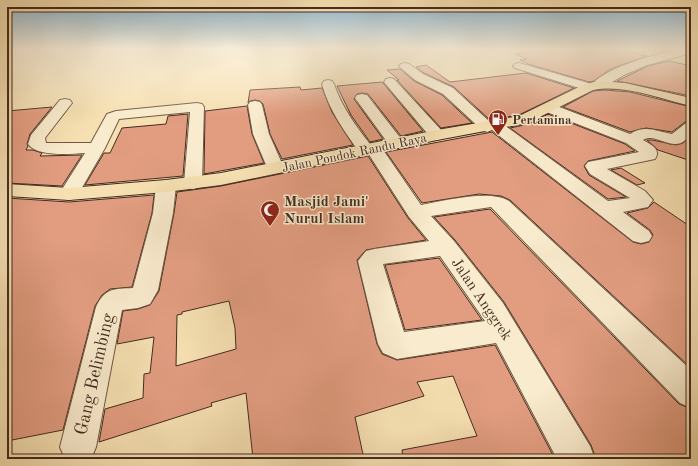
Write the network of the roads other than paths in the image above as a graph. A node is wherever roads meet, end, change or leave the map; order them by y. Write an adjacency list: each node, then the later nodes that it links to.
1 (411, 71): 13 (street)
2 (537, 71): 6 (street)
3 (623, 71): 6 (street)
4 (390, 82): 14 (street)
5 (328, 84): 17 (street, Jalan Anggrek)
6 (594, 86): 8 (main road); 11 (main road, Jalan Pondok Randu Raya)
7 (362, 98): 17 (street)
8 (691, 102)
9 (65, 103): 18 (street)
10 (255, 105): 19 (street)
11 (549, 108): 13 (main road, Jalan Pondok Randu Raya); 15 (street)
12 (691, 126): 15 (street)
13 (486, 127): 14 (main road, Jalan Pondok Randu Raya); 16 (street); 24 (street)
14 (437, 135): 17 (main road, Jalan Pondok Randu Raya)
15 (632, 140): 24 (street)
16 (496, 145)
17 (378, 147): 19 (main road, Jalan Pondok Randu Raya); 25 (street, Jalan Anggrek)
18 (97, 148): 20 (street); 23 (street)
19 (275, 168): 20 (main road, Jalan Pondok Randu Raya)
20 (193, 183): 21 (main road, Jalan Pondok Randu Raya)
21 (166, 186): 23 (main road, Jalan Pondok Randu Raya); 30 (street, Gang Belimbing)
22 (7, 190): 23 (main road, Jalan Pondok Randu Raya)
23 (69, 194)
24 (600, 205): 26 (street)
25 (416, 212): 27 (street, Jalan Anggrek); 29 (street)
26 (641, 236)
27 (446, 247): 28 (street, Jalan Anggrek); 28 (street)
28 (505, 330): 31 (street, Jalan Anggrek)
29 (691, 392)
30 (78, 447)
31 (577, 459)

